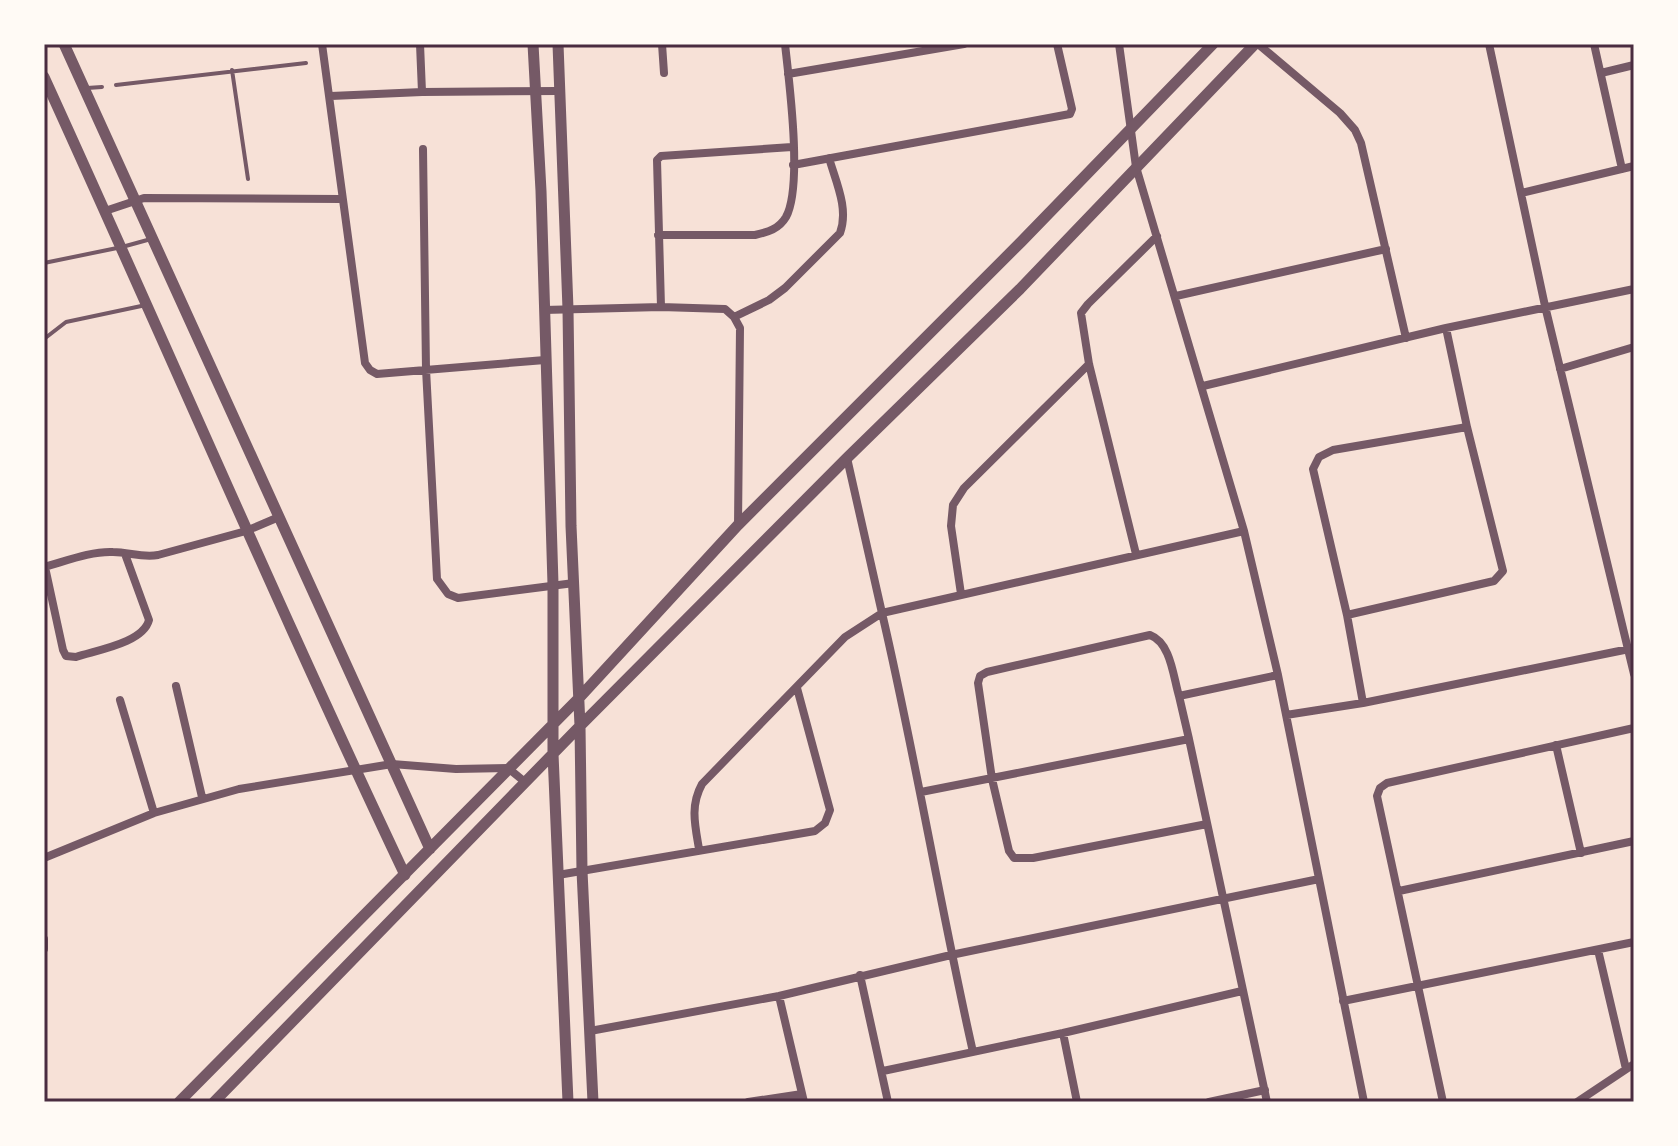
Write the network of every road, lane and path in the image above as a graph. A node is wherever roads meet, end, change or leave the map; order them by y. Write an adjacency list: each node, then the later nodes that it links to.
1 (64, 44): 24 (street)
2 (322, 44): 28 (street)
3 (420, 44): 27 (street)
4 (533, 44): 25 (street)
5 (558, 44): 26 (street)
6 (662, 44): 18 (street)
7 (785, 44): 20 (street)
8 (964, 44): 20 (street)
9 (1057, 44): 32 (street)
10 (1119, 44): 29 (street)
11 (1213, 44): 29 (street)
12 (1256, 44): 35 (street); 46 (street)
13 (1489, 44): 38 (street)
14 (1594, 44): 19 (street)
15 (306, 63): 17 (lane)
16 (1634, 65): 19 (street)
17 (232, 70): 22 (lane); 37 (lane)
18 (664, 73)
19 (1601, 73): 36 (street)
20 (788, 74): 30 (street)
21 (44, 77): 41 (street)
22 (116, 85)
23 (102, 87): 24 (lane)
24 (84, 89): 39 (street)
25 (534, 91): 26 (street); 27 (street); 54 (street)
26 (558, 91): 53 (street)
27 (422, 92): 28 (street)
28 (331, 96): 40 (street)
29 (1132, 125): 35 (street); 68 (street)
30 (792, 147): 33 (street); 42 (street)
31 (423, 149): 62 (street)
32 (829, 158): 33 (street); 55 (street)
33 (793, 165): 42 (street)
34 (1634, 166): 36 (street)
35 (1136, 167): 43 (street); 66 (street)
36 (1622, 169): 38 (street)
37 (248, 179)
38 (1521, 193): 51 (street)
39 (135, 199): 40 (street); 41 (street); 44 (street)
40 (341, 199): 62 (street)
41 (105, 211): 45 (street)
42 (658, 235): 52 (street)
43 (1157, 236): 49 (street); 61 (street)
44 (152, 238): 45 (lane); 67 (street)
45 (122, 247): 47 (lane); 50 (street)
46 (1386, 249): 49 (street); 57 (street)
47 (44, 263)
48 (1634, 289): 51 (street)
49 (1176, 296): 64 (street)
50 (147, 305): 58 (lane); 69 (street)
51 (1545, 306): 56 (street); 63 (street)
52 (661, 307): 53 (street); 55 (street)
53 (568, 309): 54 (street); 74 (street)
54 (544, 310): 60 (street)
55 (734, 317): 68 (street)
56 (1446, 328): 57 (street); 65 (street)
57 (1406, 338): 64 (street)
58 (44, 339)
59 (1634, 347): 63 (street)
60 (545, 360): 62 (street); 75 (street)
61 (1089, 364): 72 (street); 76 (street)
62 (426, 369): 75 (street)
63 (1560, 369): 79 (street)
64 (1203, 386): 70 (street)
65 (1467, 427): 78 (street); 78 (street)
66 (847, 458): 77 (street); 90 (street)
67 (279, 517): 69 (street); 95 (street)
68 (738, 525): 85 (street)
69 (246, 531): 71 (street); 97 (street)
70 (1244, 531): 72 (street); 81 (street)
71 (125, 554): 73 (street); 73 (street)
72 (1136, 554): 76 (street)
73 (44, 567)
74 (574, 583): 75 (street); 85 (street)
75 (553, 584): 89 (street)
76 (961, 594): 77 (street)
77 (882, 613): 83 (street); 100 (street)
78 (1347, 615): 87 (street)
79 (1631, 648): 80 (street); 87 (street)
80 (1634, 674)
81 (1278, 675): 84 (street); 88 (street)
82 (176, 686): 101 (street)
83 (797, 688): 106 (street); 106 (street)
84 (1179, 696): 92 (street); 98 (street)
85 (579, 698): 89 (street); 90 (street)
86 (120, 700): 102 (street)
87 (1363, 703): 88 (street)
88 (1286, 715): 112 (street)
89 (552, 724): 94 (street); 96 (street)
90 (580, 726): 94 (street); 109 (street)
91 (1634, 728): 93 (street)
92 (1189, 739): 98 (street); 103 (street)
93 (1556, 745): 107 (street); 113 (street)
94 (553, 754): 99 (street); 111 (street)
95 (392, 764): 96 (street); 97 (street); 105 (street)
96 (508, 768): 99 (street); 105 (street)
97 (356, 772): 101 (street); 110 (street)
98 (992, 779): 100 (street); 103 (street)
99 (525, 782): 133 (street)
100 (921, 792): 119 (street)
101 (202, 797): 102 (street)
102 (154, 813): 108 (street)
103 (1207, 824): 114 (street)
104 (1634, 841): 107 (street)
105 (430, 849): 110 (street)
106 (699, 849): 109 (street)
107 (1581, 853): 113 (street)
108 (44, 858)
109 (582, 871): 111 (street); 125 (street)
110 (405, 875): 132 (street)
111 (558, 875): 134 (street)
112 (1319, 879): 114 (street); 124 (street)
113 (1399, 891): 121 (street)
114 (1223, 898): 119 (street); 122 (street)
115 (44, 939): 117 (street)
116 (1634, 942): 118 (street)
117 (44, 949)
118 (1598, 950): 121 (street); 128 (street)
119 (951, 955): 120 (street); 127 (street)
120 (860, 975): 123 (street); 129 (street)
121 (1417, 985): 124 (street); 142 (street)
122 (1242, 991): 126 (street); 130 (street)
123 (779, 996): 125 (street); 131 (street)
124 (1343, 1001): 141 (street)
125 (590, 1031): 135 (street)
126 (1063, 1033): 127 (street); 138 (street)
127 (973, 1052): 129 (street)
128 (1630, 1066): 143 (street)
129 (883, 1071): 137 (street)
130 (1265, 1090): 139 (street); 140 (street)
131 (803, 1098): 136 (street)
132 (179, 1102)
133 (214, 1102)
134 (568, 1102)
135 (593, 1102)
136 (748, 1102)
137 (888, 1102)
138 (1077, 1102)
139 (1209, 1102)
140 (1267, 1102)
141 (1364, 1102)
142 (1443, 1102)
143 (1577, 1102)

